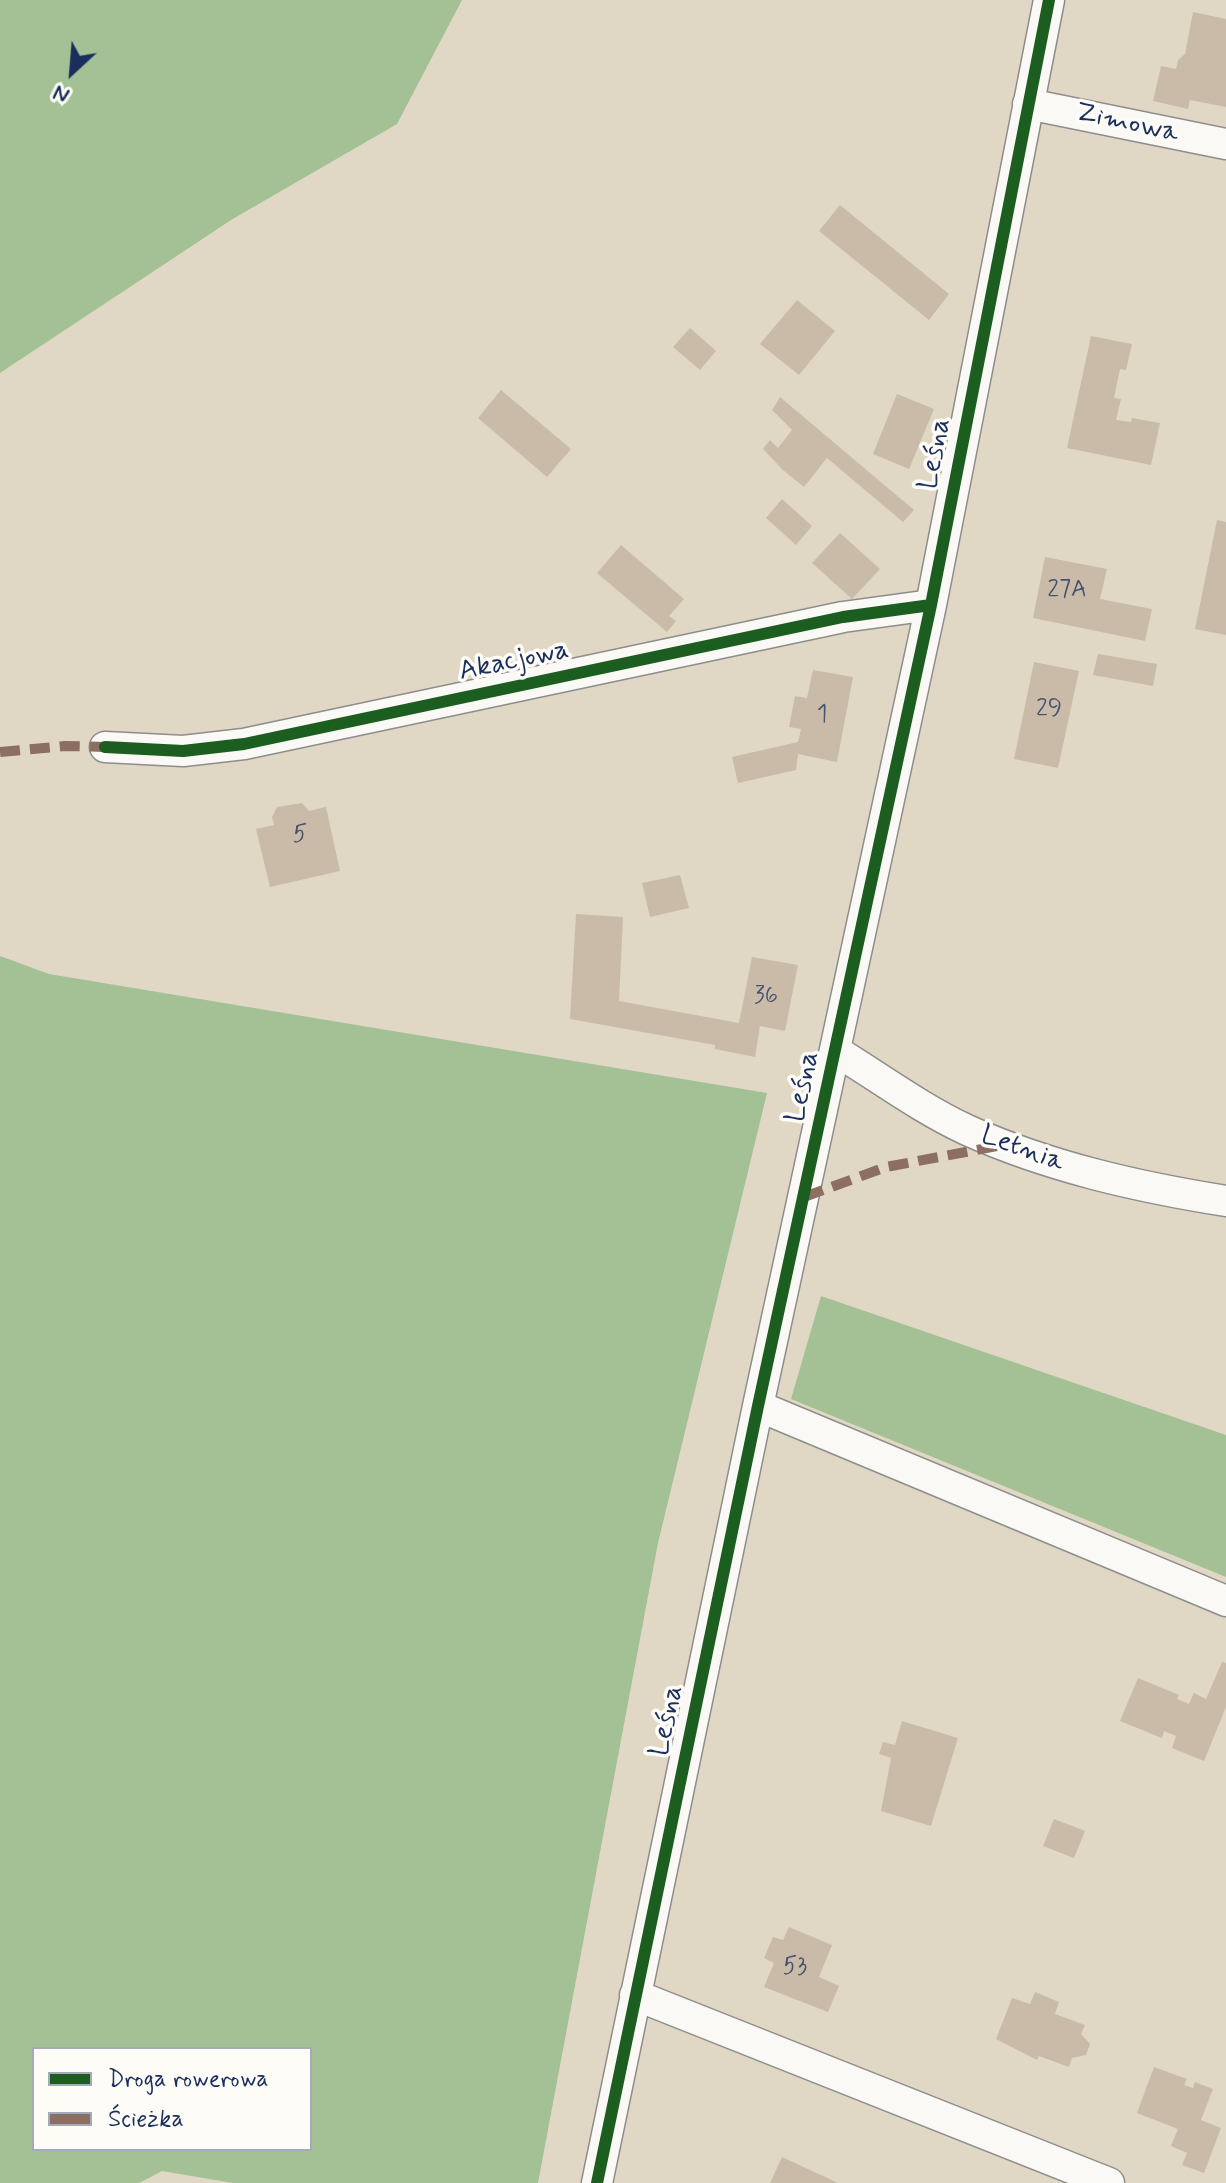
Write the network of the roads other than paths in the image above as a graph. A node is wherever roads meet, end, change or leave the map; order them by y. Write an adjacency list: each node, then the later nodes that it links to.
1 (1049, 0): 2 (street, Leśna)
2 (1028, 104): 3 (street, Zimowa); 4 (street, Leśna)
3 (1226, 144)
4 (931, 605): 5 (street, Akacjowa); 6 (street, Leśna)
5 (105, 747)
6 (836, 1051): 7 (street, Letnia); 8 (street, Leśna)
7 (1226, 1201)
8 (758, 1406): 9 (street); 10 (street, Leśna)
9 (1226, 1601)
10 (635, 1995): 11 (street, Leśna); 12 (street)
11 (597, 2183)
12 (1109, 2183)

